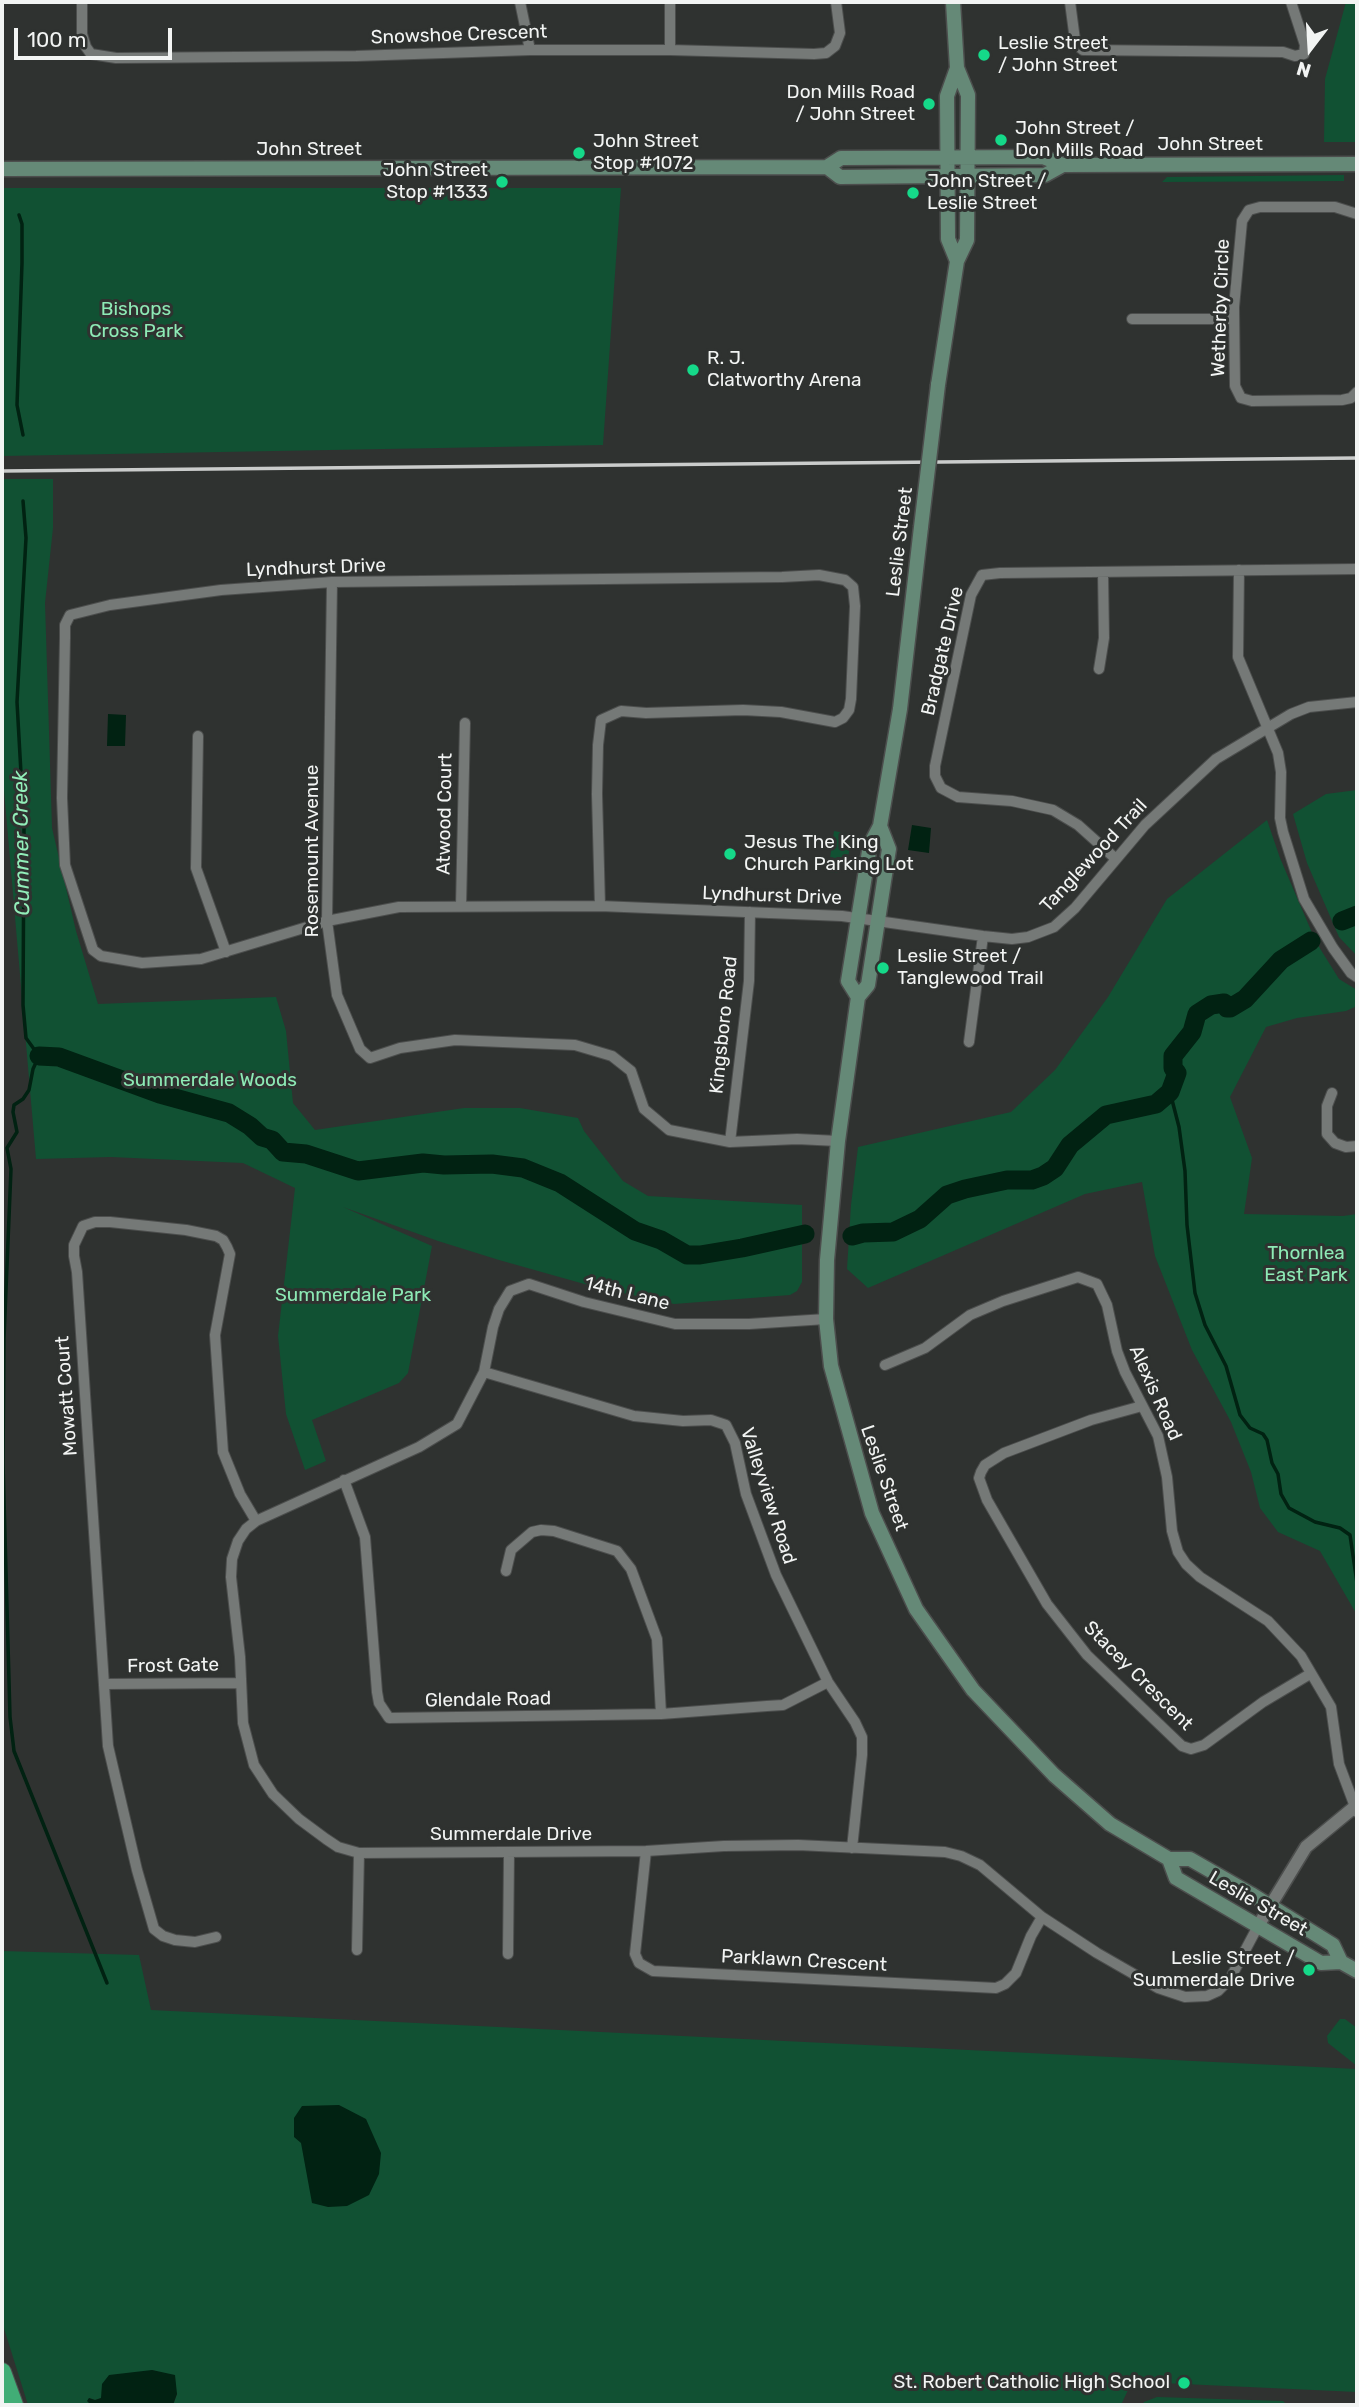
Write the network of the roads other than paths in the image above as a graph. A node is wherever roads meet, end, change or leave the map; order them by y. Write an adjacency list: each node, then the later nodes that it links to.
1 (82, 2): 8 (street, Snowshoe Crescent)
2 (520, 2): 8 (street)
3 (670, 2): 9 (street)
4 (836, 2): 9 (street, Snowshoe Crescent)
5 (953, 2): 10 (main road)
6 (1070, 2): 7 (street)
7 (1291, 2)
8 (530, 50): 9 (street, Snowshoe Crescent)
9 (670, 50)
10 (957, 68): 11 (main road, Leslie Street); 12 (main road, Leslie Street)
11 (947, 157): 12 (main road, John Street); 15 (main road, John Street); 17 (main road, Leslie Street)
12 (967, 157): 13 (main road, John Street); 18 (main road, Leslie Street)
13 (1063, 164): 14 (main road, John Street); 18 (main road, John Street)
14 (1357, 164)
15 (827, 167): 16 (main road, John Street); 17 (main road, John Street)
16 (2, 169)
17 (948, 176): 18 (main road, John Street); 20 (main road, Leslie Street)
18 (967, 176): 20 (main road, Leslie Street)
19 (1357, 214): 22 (street, Wetherby Circle)
20 (957, 261): 33 (main road, Leslie Street, bridge)
21 (1132, 319): 22 (street)
22 (1234, 319): 23 (street, Wetherby Circle)
23 (1357, 392)
24 (1357, 569): 25 (street, Bradgate Drive)
25 (1239, 570): 26 (street, Bradgate Drive); 31 (street)
26 (1102, 572): 28 (street); 34 (street, Bradgate Drive)
27 (332, 582): 36 (street, Lyndhurst Drive); 39 (street, Rosemount Avenue); 42 (street, Lyndhurst Drive)
28 (1099, 670)
29 (1357, 702): 31 (street)
30 (465, 723): 35 (street, Atwood Court)
31 (1268, 727): 34 (street, Tanglewood Trail); 43 (street)
32 (198, 736): 42 (street)
33 (880, 826): 38 (main road, Leslie Street); 40 (main road, Leslie Street)
34 (1116, 859): 41 (street, Tanglewood Trail)
35 (461, 906): 36 (street, Lyndhurst Drive); 39 (street, Lyndhurst Drive)
36 (600, 906): 37 (street, Lyndhurst Drive)
37 (750, 912): 38 (street, Lyndhurst Drive); 48 (street, Kingsboro Road)
38 (859, 918): 40 (street, Lyndhurst Drive); 44 (main road, Leslie Street)
39 (327, 921): 42 (street, Lyndhurst Drive); 48 (street, Rosemount Avenue)
40 (878, 921): 41 (street, Tanglewood Trail); 44 (main road, Leslie Street)
41 (984, 936): 45 (street)
42 (226, 952)
43 (1357, 977)
44 (858, 997): 47 (main road, Leslie Street)
45 (968, 1042)
46 (1332, 1093): 49 (street)
47 (838, 1141): 48 (street, Rosemount Avenue); 50 (main road, Leslie Street)
48 (730, 1142)
49 (1357, 1146)
50 (826, 1319): 52 (street, 14th Lane); 67 (main road, Leslie Street)
51 (886, 1365): 53 (street, Alexis Road)
52 (484, 1372): 54 (street, Summerdale Drive); 58 (street, Valleyview Road)
53 (1142, 1406): 57 (street, Alexis Road); 57 (street, Stacey Crescent)
54 (344, 1480): 55 (street, Summerdale Drive); 61 (street, Glendale Road)
55 (257, 1521): 59 (street, Summerdale Drive); 60 (street, Mowatt Court)
56 (506, 1571): 61 (street)
57 (1310, 1674): 62 (street, Alexis Road)
58 (828, 1682): 61 (street, Glendale Road); 63 (street, Valleyview Road)
59 (241, 1683): 60 (street, Frost Gate); 65 (street, Summerdale Drive)
60 (105, 1684): 71 (street, Mowatt Court)
61 (661, 1714)
62 (1356, 1808): 68 (street)
63 (852, 1848): 64 (street, Summerdale Drive); 69 (street, Summerdale Drive)
64 (646, 1852): 66 (street, Summerdale Drive); 69 (street, Parklawn Crescent)
65 (359, 1853): 66 (street, Summerdale Drive); 72 (street)
66 (509, 1853): 73 (street)
67 (1169, 1859): 68 (main road, Leslie Street); 70 (main road, Leslie Street)
68 (1271, 1906): 70 (street); 74 (main road, Leslie Street)
69 (1042, 1917): 70 (street, Summerdale Drive)
70 (1258, 1926): 74 (main road, Leslie Street)
71 (216, 1937)
72 (357, 1950)
73 (508, 1954)
74 (1341, 1962): 75 (main road, Leslie Street)
75 (1357, 1971)
76 (2, 2372): 77 (highway)
77 (13, 2405)

